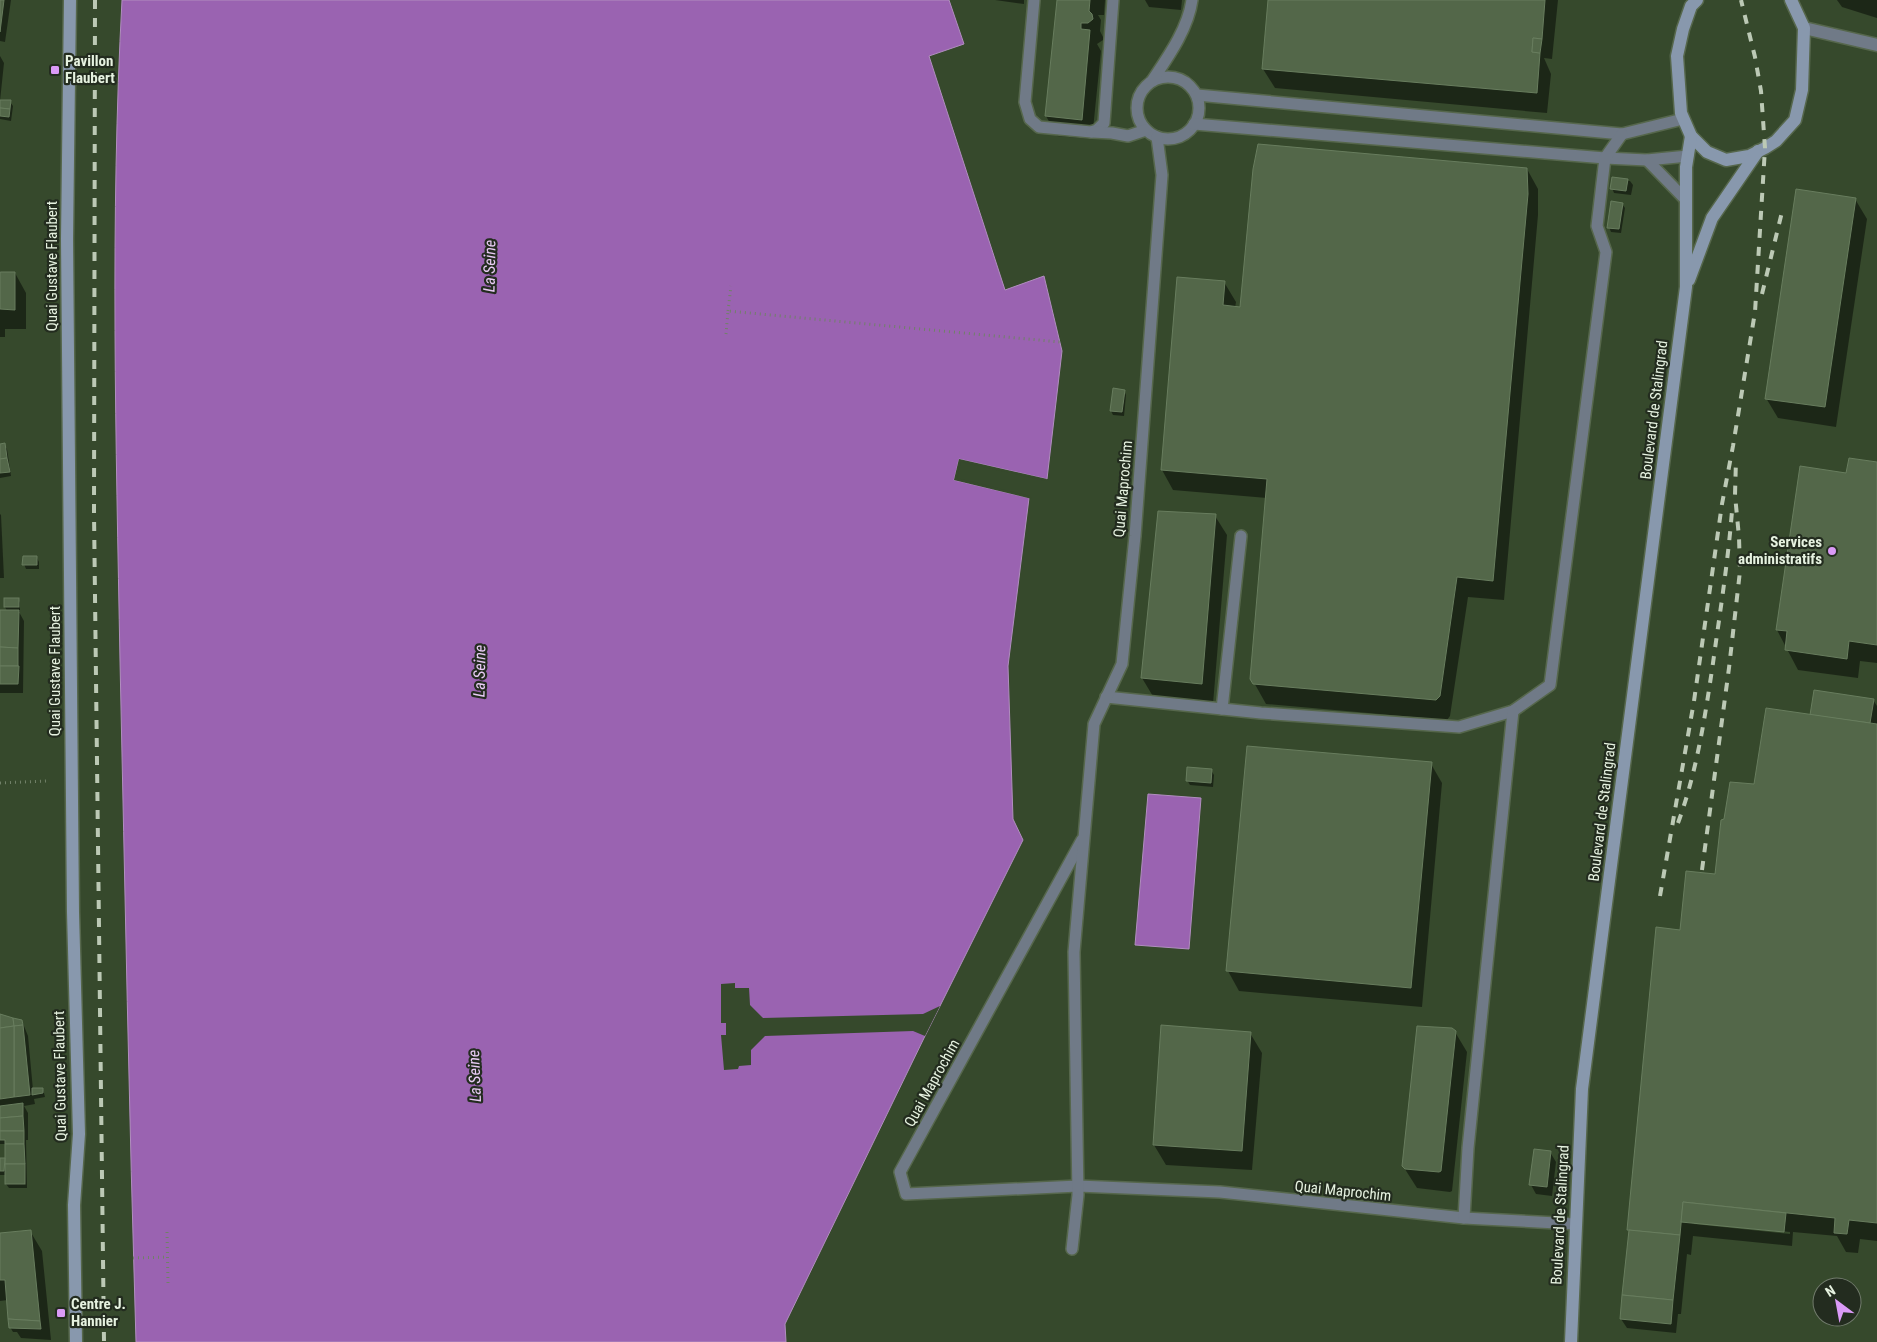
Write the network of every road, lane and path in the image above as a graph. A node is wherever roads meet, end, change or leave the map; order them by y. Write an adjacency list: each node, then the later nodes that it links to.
1 (70, 0): 43 (main road, Quai Gustave Flaubert)
2 (1034, 0): 14 (lane)
3 (1113, 0): 14 (lane)
4 (1192, 0): 9 (lane)
5 (1697, 0): 11 (main road)
6 (1791, 0): 7 (main road)
7 (1804, 28): 8 (street); 18 (main road)
8 (1877, 44)
9 (1151, 82): 10 (lane); 13 (lane)
10 (1197, 95): 12 (lane); 15 (lane)
11 (1683, 119): 15 (lane); 16 (main road)
12 (1194, 124): 17 (lane); 20 (lane)
13 (1146, 130): 14 (lane); 17 (lane)
14 (1091, 132)
15 (1622, 134): 20 (lane)
16 (1691, 136): 18 (main road); 19 (main road, Boulevard de Stalingrad)
17 (1158, 137): 29 (lane, Quai Maprochim)
18 (1759, 151): 24 (main road, Boulevard de Stalingrad)
19 (1688, 156): 21 (lane); 22 (main road, Boulevard de Stalingrad)
20 (1605, 158): 21 (lane); 31 (lane)
21 (1647, 160): 22 (lane)
22 (1686, 200): 24 (main road, Boulevard de Stalingrad)
23 (731, 286): 25 (path)
24 (1686, 287): 37 (main road, Boulevard de Stalingrad)
25 (728, 311): 26 (path); 27 (path)
26 (726, 334)
27 (1060, 342)
28 (1241, 536): 30 (lane)
29 (1106, 697): 30 (lane); 34 (lane, Quai Maprochim)
30 (1222, 709): 31 (lane)
31 (1512, 711): 36 (lane)
32 (46, 781): 33 (path)
33 (0, 783)
34 (1084, 836): 35 (lane, Quai Maprochim); 35 (lane, Quai Maprochim)
35 (1078, 1186): 36 (lane, Quai Maprochim); 39 (lane, Quai Maprochim)
36 (1464, 1218): 37 (lane, Quai Maprochim)
37 (1575, 1224): 44 (main road, Boulevard de Stalingrad)
38 (167, 1232): 40 (path)
39 (1072, 1249)
40 (168, 1257): 41 (path); 42 (path)
41 (133, 1258)
42 (168, 1283)
43 (76, 1342)
44 (1571, 1342)

